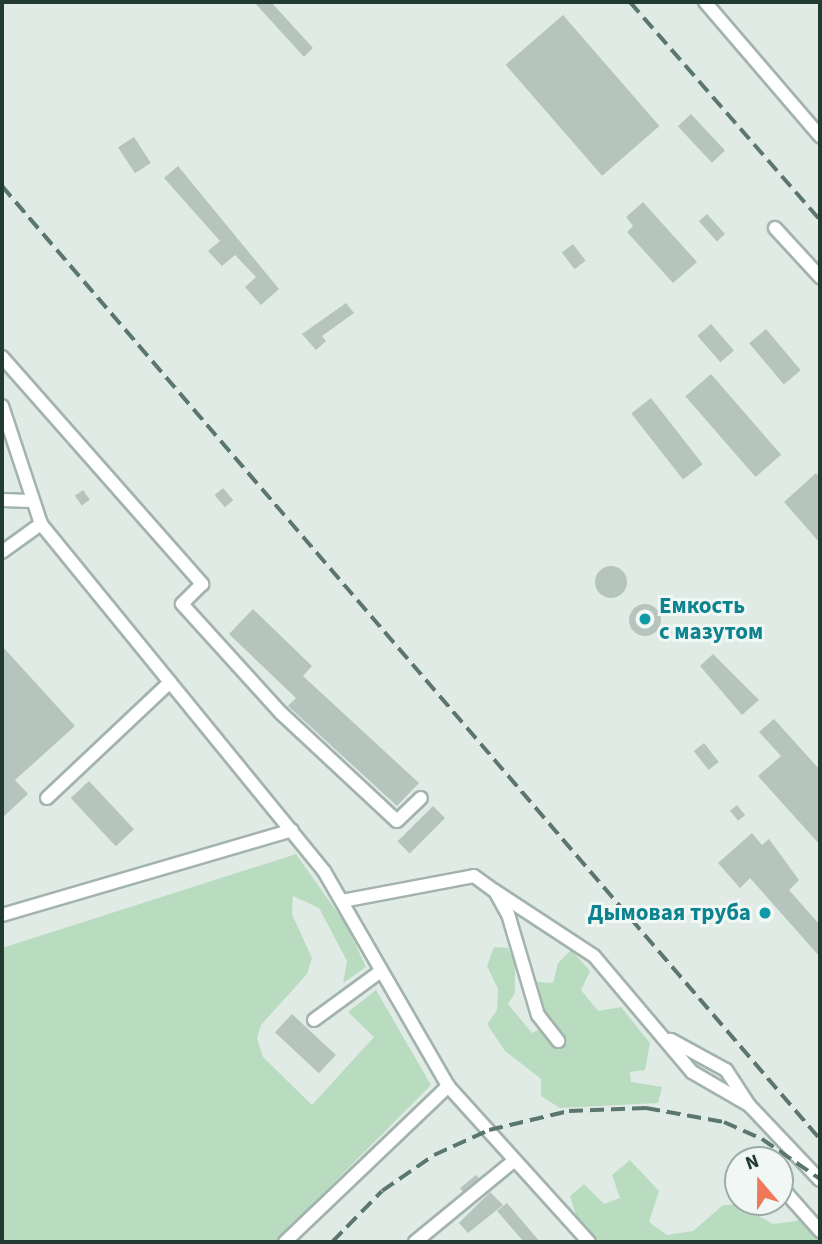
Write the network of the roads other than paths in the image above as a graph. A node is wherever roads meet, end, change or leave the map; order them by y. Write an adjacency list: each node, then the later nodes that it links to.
1 (705, 2): 2 (street)
2 (820, 136)
3 (775, 228): 4 (street)
4 (820, 277)
5 (2, 357): 13 (street)
6 (2, 406): 8 (street)
7 (2, 500): 8 (street)
8 (31, 501): 9 (street)
9 (41, 524): 10 (street); 11 (street)
10 (2, 552)
11 (170, 682): 12 (street); 14 (street)
12 (47, 798)
13 (421, 798)
14 (292, 830): 16 (street); 17 (street)
15 (495, 891): 16 (street); 20 (street); 21 (street)
16 (342, 901): 18 (street)
17 (2, 915)
18 (381, 971): 19 (street); 22 (street)
19 (314, 1020)
20 (671, 1040): 23 (street); 23 (street)
21 (558, 1041)
22 (448, 1086): 24 (street); 28 (street)
23 (749, 1105): 25 (street)
24 (515, 1160): 29 (street); 30 (street)
25 (820, 1180)
26 (794, 1201): 27 (street)
27 (820, 1231)
28 (285, 1242)
29 (415, 1242)
30 (589, 1242)

